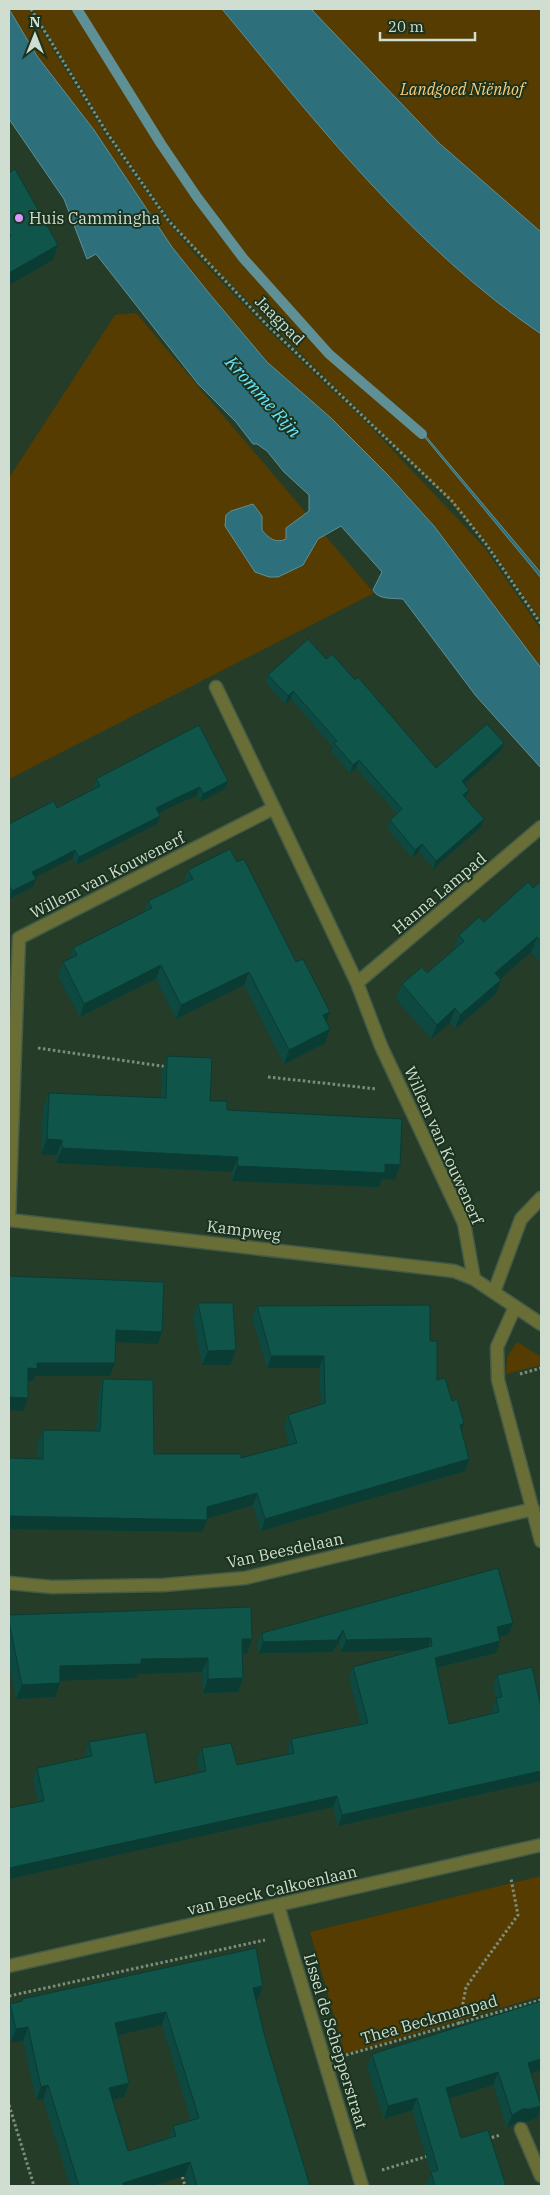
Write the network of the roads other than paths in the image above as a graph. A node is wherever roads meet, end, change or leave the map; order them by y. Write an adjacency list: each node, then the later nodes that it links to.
1 (216, 687): 2 (street, Willem van Kouwenerf)
2 (274, 808): 4 (street, Willem van Kouwenerf); 6 (street, Willem van Kouwenerf)
3 (541, 827): 4 (street, Hanna Lampad)
4 (357, 983): 7 (street, Willem van Kouwenerf)
5 (541, 1198): 8 (street)
6 (9, 1220): 7 (street, Kampweg)
7 (474, 1279): 8 (street, Kampweg)
8 (494, 1292): 9 (street, Kampweg)
9 (515, 1308): 10 (street, Kampweg); 11 (street)
10 (541, 1324)
11 (533, 1509): 12 (street); 13 (street, Van Beesdelaan)
12 (541, 1541)
13 (9, 1583)
14 (541, 1845): 15 (street, van Beeck Calkoenlaan)
15 (278, 1906): 16 (street, van Beeck Calkoenlaan); 19 (street, IJssel de Schepperstraat)
16 (9, 1966)
17 (521, 2129): 18 (street)
18 (541, 2176)
19 (361, 2181)

